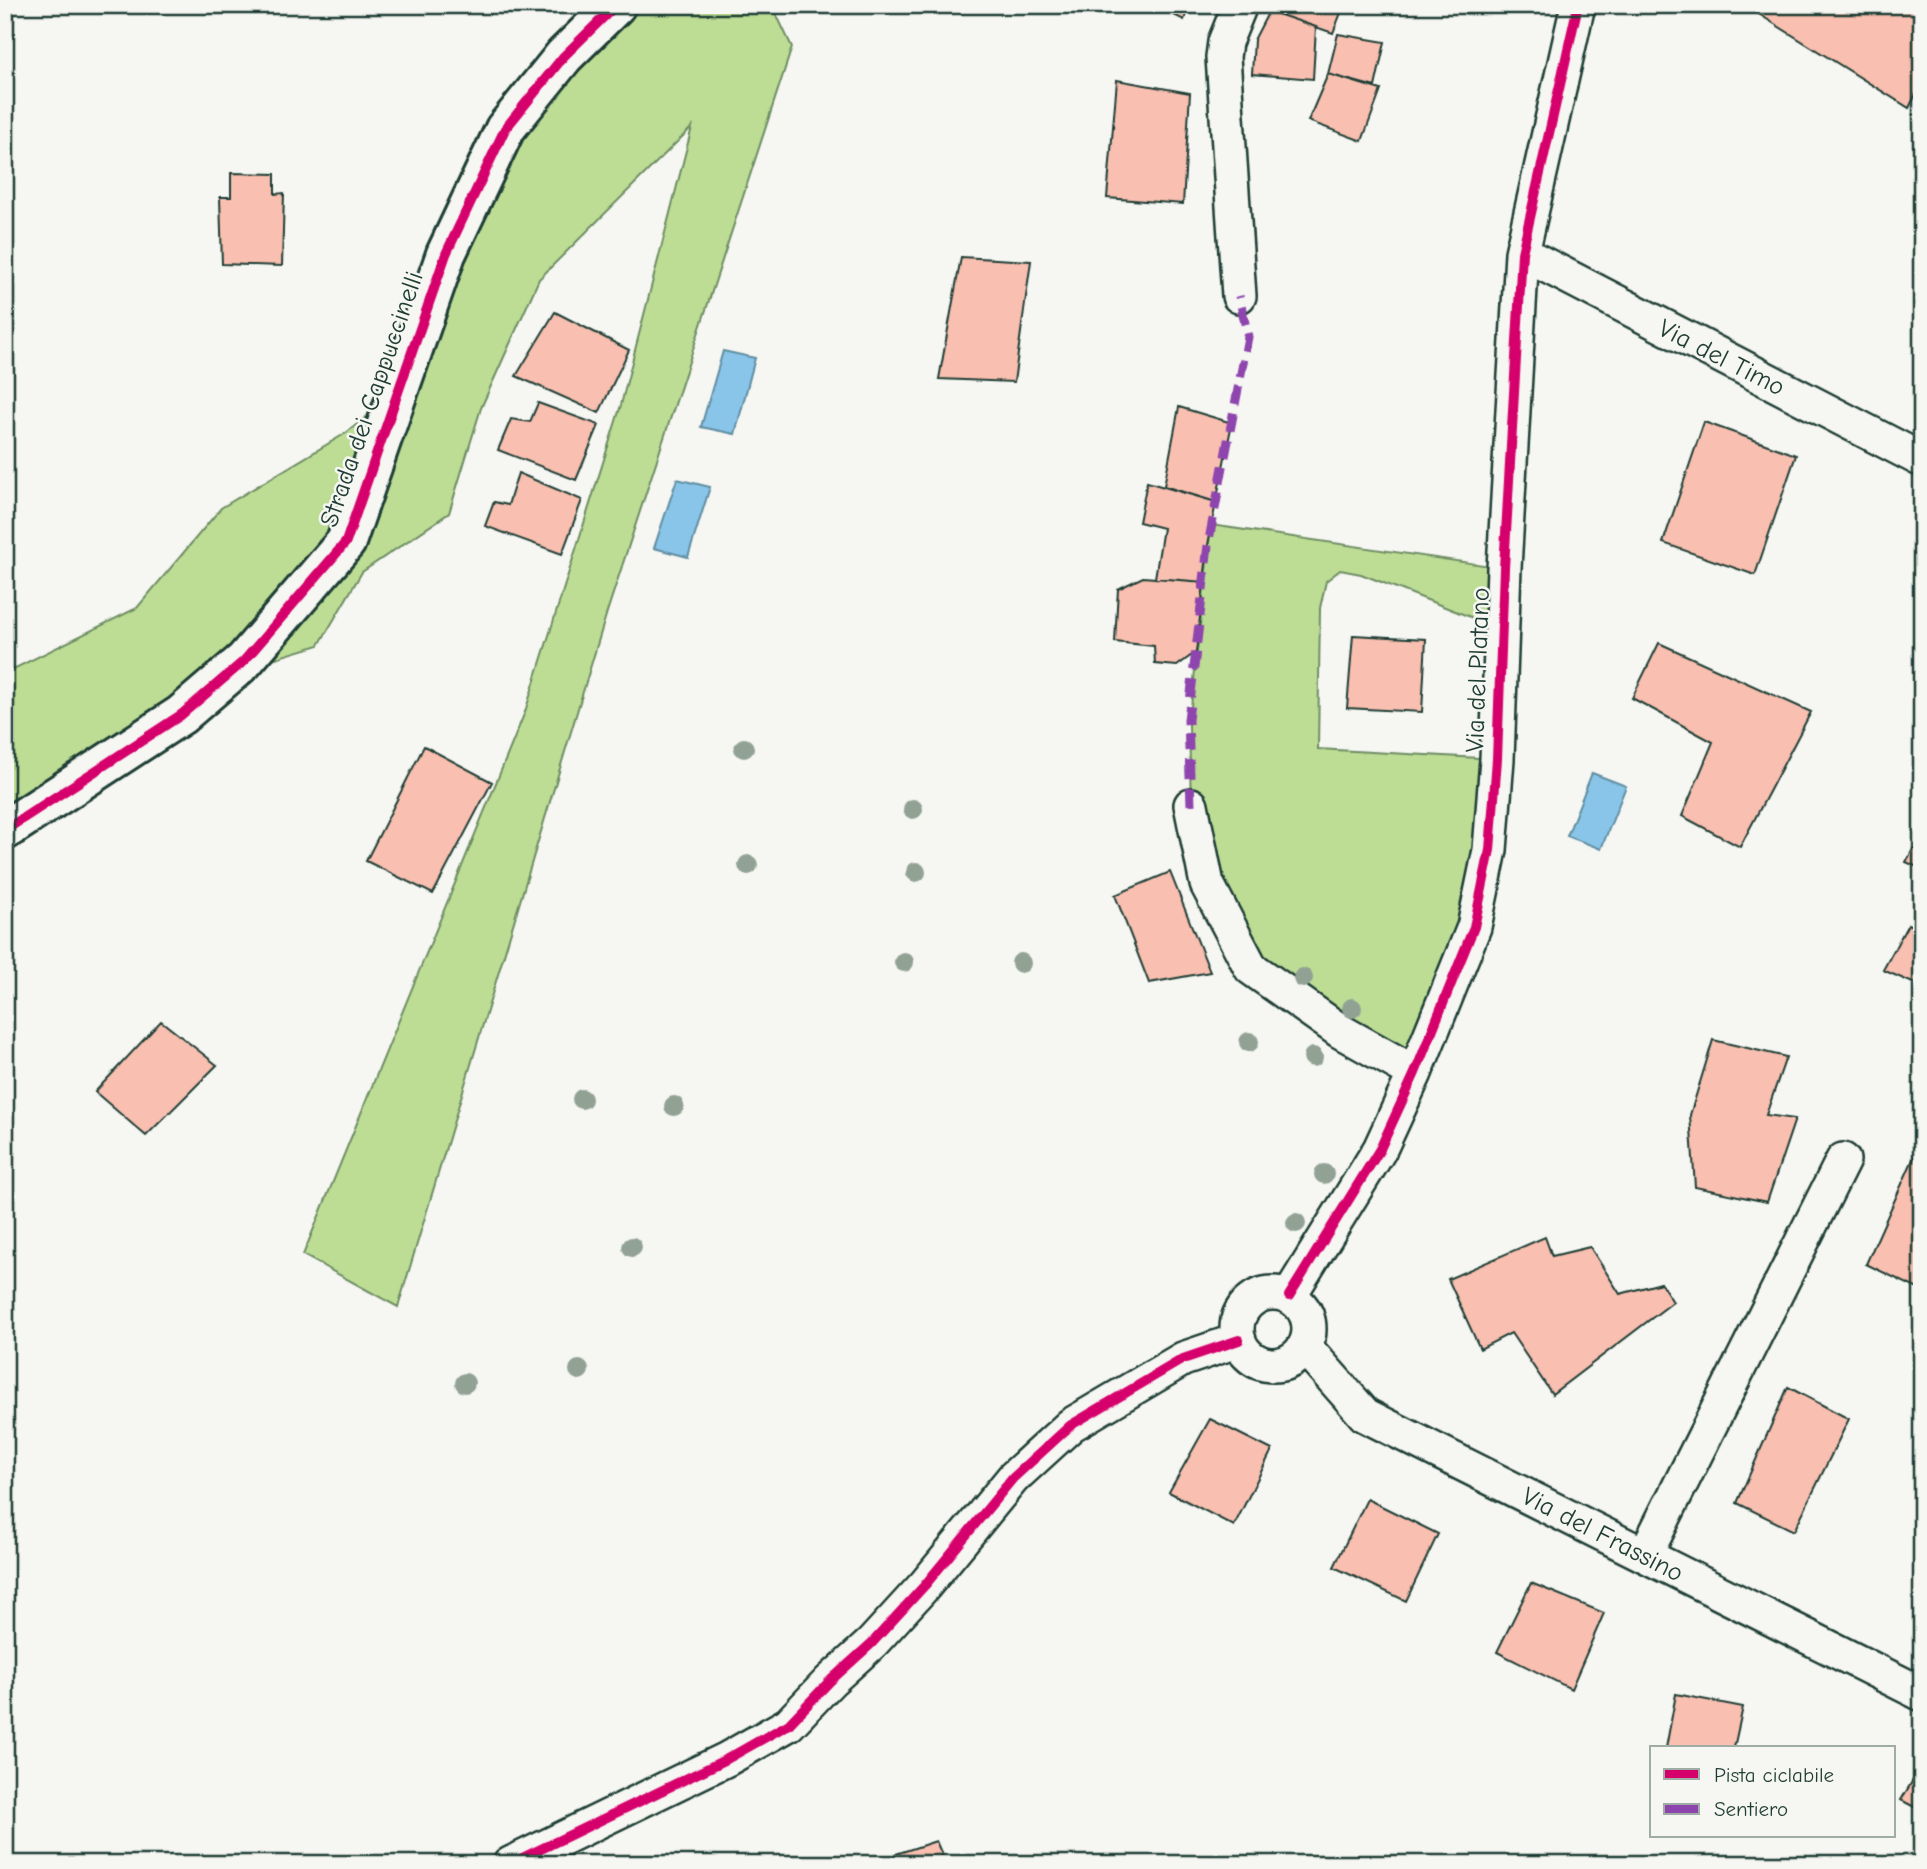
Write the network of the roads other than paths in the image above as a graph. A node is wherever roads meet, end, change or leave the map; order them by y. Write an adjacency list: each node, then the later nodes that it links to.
1 (616, 5): 8 (street, Strada dei Cappuccinelli)
2 (1240, 5): 5 (street)
3 (1578, 5): 4 (street, Via del Platano)
4 (1522, 253): 6 (street, Via del Timo); 9 (street, Via del Platano)
5 (1239, 296)
6 (1922, 460)
7 (1191, 805): 9 (street)
8 (5, 830)
9 (1415, 1073): 11 (street, Via del Platano)
10 (1843, 1160): 14 (street)
11 (1289, 1296): 12 (street); 13 (street)
12 (1239, 1340): 13 (street); 16 (street)
13 (1305, 1347): 14 (street, Via del Frassino)
14 (1645, 1555): 15 (street, Via del Frassino)
15 (1922, 1694)
16 (510, 1864)

